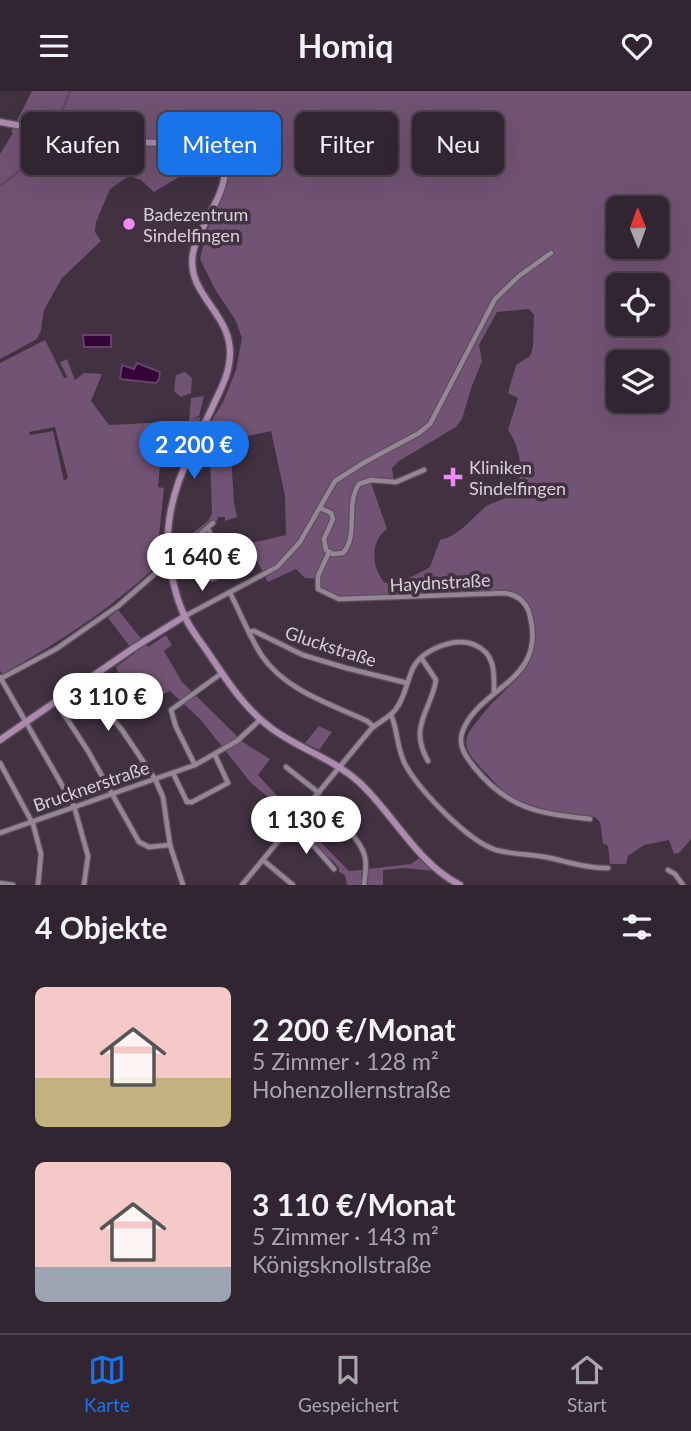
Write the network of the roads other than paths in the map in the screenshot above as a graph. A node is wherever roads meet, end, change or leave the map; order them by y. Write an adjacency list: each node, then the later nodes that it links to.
1 (0, 122): 10 (street)
2 (551, 253): 4 (street)
3 (424, 470): 8 (street)
4 (320, 508): 8 (street); 14 (street)
5 (213, 523): 6 (street)
6 (208, 529): 7 (street); 10 (street)
7 (216, 544): 9 (street); 12 (street)
8 (329, 552): 22 (street, Haydnstraße)
9 (203, 555)
10 (170, 560): 15 (street); 19 (street)
11 (236, 569): 12 (street)
12 (229, 571): 13 (street)
13 (212, 579)
14 (230, 593): 15 (street); 16 (street)
15 (185, 616): 18 (street); 20 (street)
16 (249, 632): 21 (street, Gluckstraße); 27 (street)
17 (422, 659): 21 (street); 22 (street); 30 (street)
18 (222, 673): 25 (street); 32 (street)
19 (0, 679): 26 (street)
20 (83, 683): 23 (street); 36 (street)
21 (407, 683): 24 (street)
22 (494, 693): 41 (street, Haydnstraße)
23 (55, 702): 26 (street); 37 (street)
24 (391, 715): 27 (street); 47 (street)
25 (261, 719): 29 (street, Brucknerstraße); 34 (street)
26 (26, 722): 28 (street); 40 (street)
27 (373, 726): 34 (street)
28 (0, 740)
29 (215, 755): 32 (street, Brucknerstraße); 35 (street)
30 (428, 761)
31 (0, 764): 42 (street)
32 (195, 765): 35 (street, Brucknerstraße)
33 (286, 767): 38 (street)
34 (340, 767): 38 (street); 50 (street)
35 (173, 773): 36 (street, Brucknerstraße)
36 (155, 779): 37 (street, Brucknerstraße); 45 (street)
37 (112, 793): 40 (street, Brucknerstraße); 45 (street)
38 (319, 793): 39 (street)
39 (312, 802): 43 (street); 58 (street)
40 (74, 806): 42 (street, Brucknerstraße); 54 (street)
41 (590, 819)
42 (32, 821): 44 (street, Brucknerstraße); 53 (street)
43 (290, 828): 46 (street); 48 (street)
44 (0, 832)
45 (170, 845): 55 (street)
46 (264, 861): 56 (street); 57 (street)
47 (608, 867)
48 (334, 869)
49 (668, 870): 60 (street)
50 (447, 882): 59 (street)
51 (0, 883): 52 (street)
52 (13, 885)
53 (38, 885)
54 (85, 885)
55 (183, 885)
56 (242, 885)
57 (293, 885)
58 (364, 885)
59 (460, 885)
60 (683, 885)

